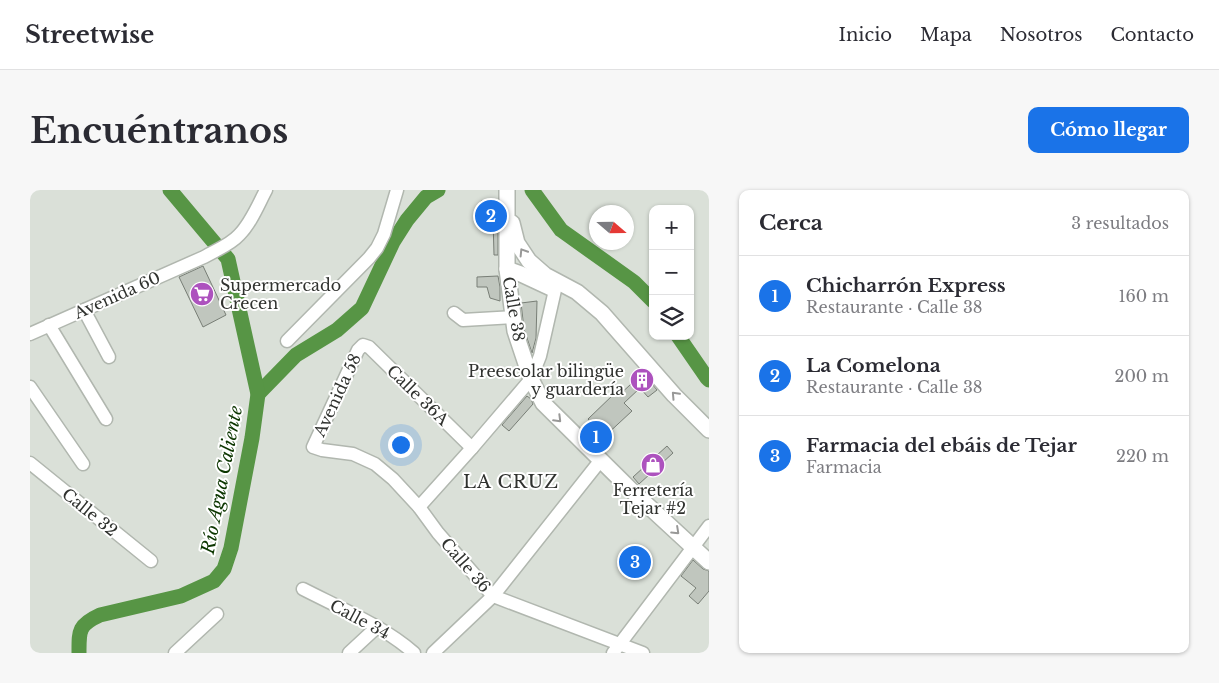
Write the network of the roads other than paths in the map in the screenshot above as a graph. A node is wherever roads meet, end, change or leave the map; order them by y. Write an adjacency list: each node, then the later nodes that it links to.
1 (266, 190): 6 (street, Avenida 60)
2 (397, 190): 12 (street)
3 (507, 190): 4 (main road, Calle 38); 8 (main road, one-way to 3)
4 (507, 269): 5 (main road); 9 (main road, Calle 38)
5 (555, 290): 8 (main road); 15 (street)
6 (84, 310): 10 (street, Avenida 60); 14 (street)
7 (454, 313): 9 (street)
8 (602, 313): 18 (main road, one-way to 8)
9 (513, 317): 15 (main road, Calle 38)
10 (49, 326): 11 (street, Avenida 60); 17 (street)
11 (30, 334)
12 (287, 341)
13 (363, 345): 19 (street, Avenida 58); 20 (street, Calle 36A)
14 (109, 357)
15 (531, 379): 20 (street); 21 (main road, Calle 38, one-way to 21)
16 (30, 387): 23 (street)
17 (106, 419)
18 (709, 430)
19 (313, 447): 24 (street, Calle 36)
20 (472, 448): 24 (street)
21 (600, 461): 26 (main road, Calle 38, one-way to 26); 30 (street)
22 (30, 463): 27 (street, Calle 32)
23 (83, 464)
24 (420, 508): 30 (street, Calle 36)
25 (709, 526): 26 (street)
26 (693, 547): 28 (main road, Calle 38); 33 (street)
27 (151, 561)
28 (709, 562)
29 (303, 589): 32 (street, Calle 34)
30 (493, 596): 33 (street, Calle 36); 37 (street)
31 (216, 614): 34 (street)
32 (377, 627): 35 (street); 36 (street, Calle 34)
33 (616, 648): 38 (street, Calle 36)
34 (176, 653)
35 (348, 653)
36 (414, 653)
37 (433, 653)
38 (643, 653)

